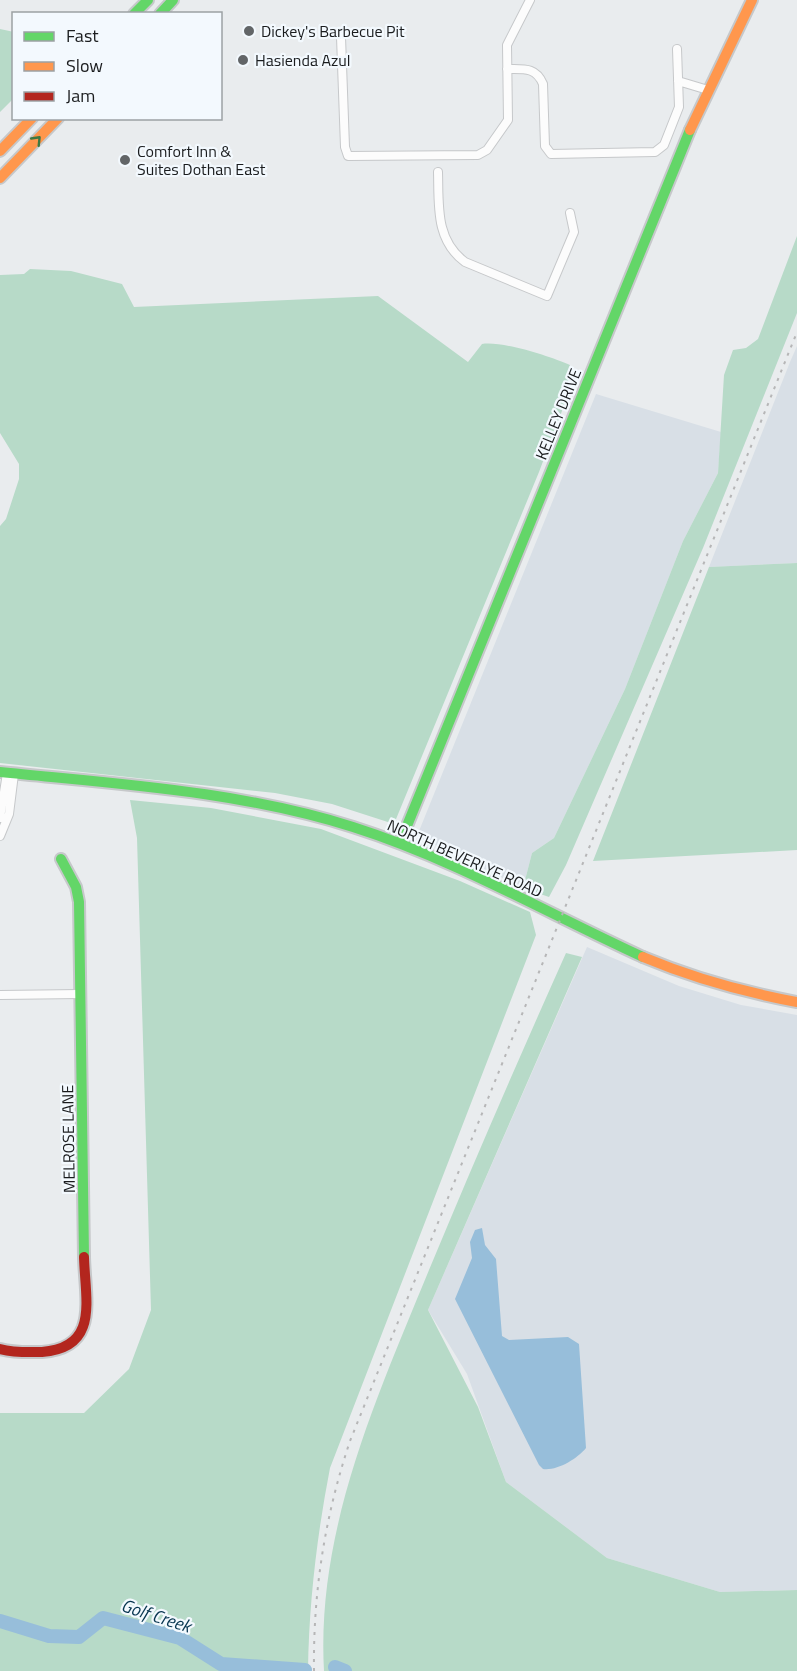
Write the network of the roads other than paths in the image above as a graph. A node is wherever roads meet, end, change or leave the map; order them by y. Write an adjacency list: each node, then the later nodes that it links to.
1 (148, 0): 5 (main road)
2 (173, 0): 6 (main road)
3 (530, 0): 9 (street)
4 (752, 0): 11 (main road, KELLEY DRIVE)
5 (136, 12)
6 (162, 12)
7 (341, 37): 9 (street)
8 (677, 50): 10 (street)
9 (507, 69): 10 (street)
10 (678, 81): 11 (street)
11 (708, 90): 21 (main road, KELLEY DRIVE)
12 (30, 120): 14 (main road)
13 (56, 120): 16 (main road, one-way to 13)
14 (0, 151)
15 (438, 172): 17 (street)
16 (0, 178)
17 (570, 213)
18 (7, 773): 19 (street); 20 (street); 21 (main road, NORTH BEVERLYE ROAD)
19 (0, 818)
20 (0, 836)
21 (400, 843): 25 (main road, NORTH BEVERLYE ROAD)
22 (61, 859): 23 (main road, MELROSE LANE)
23 (80, 994): 24 (street); 26 (main road, MELROSE LANE)
24 (0, 995)
25 (797, 1002)
26 (0, 1349)

